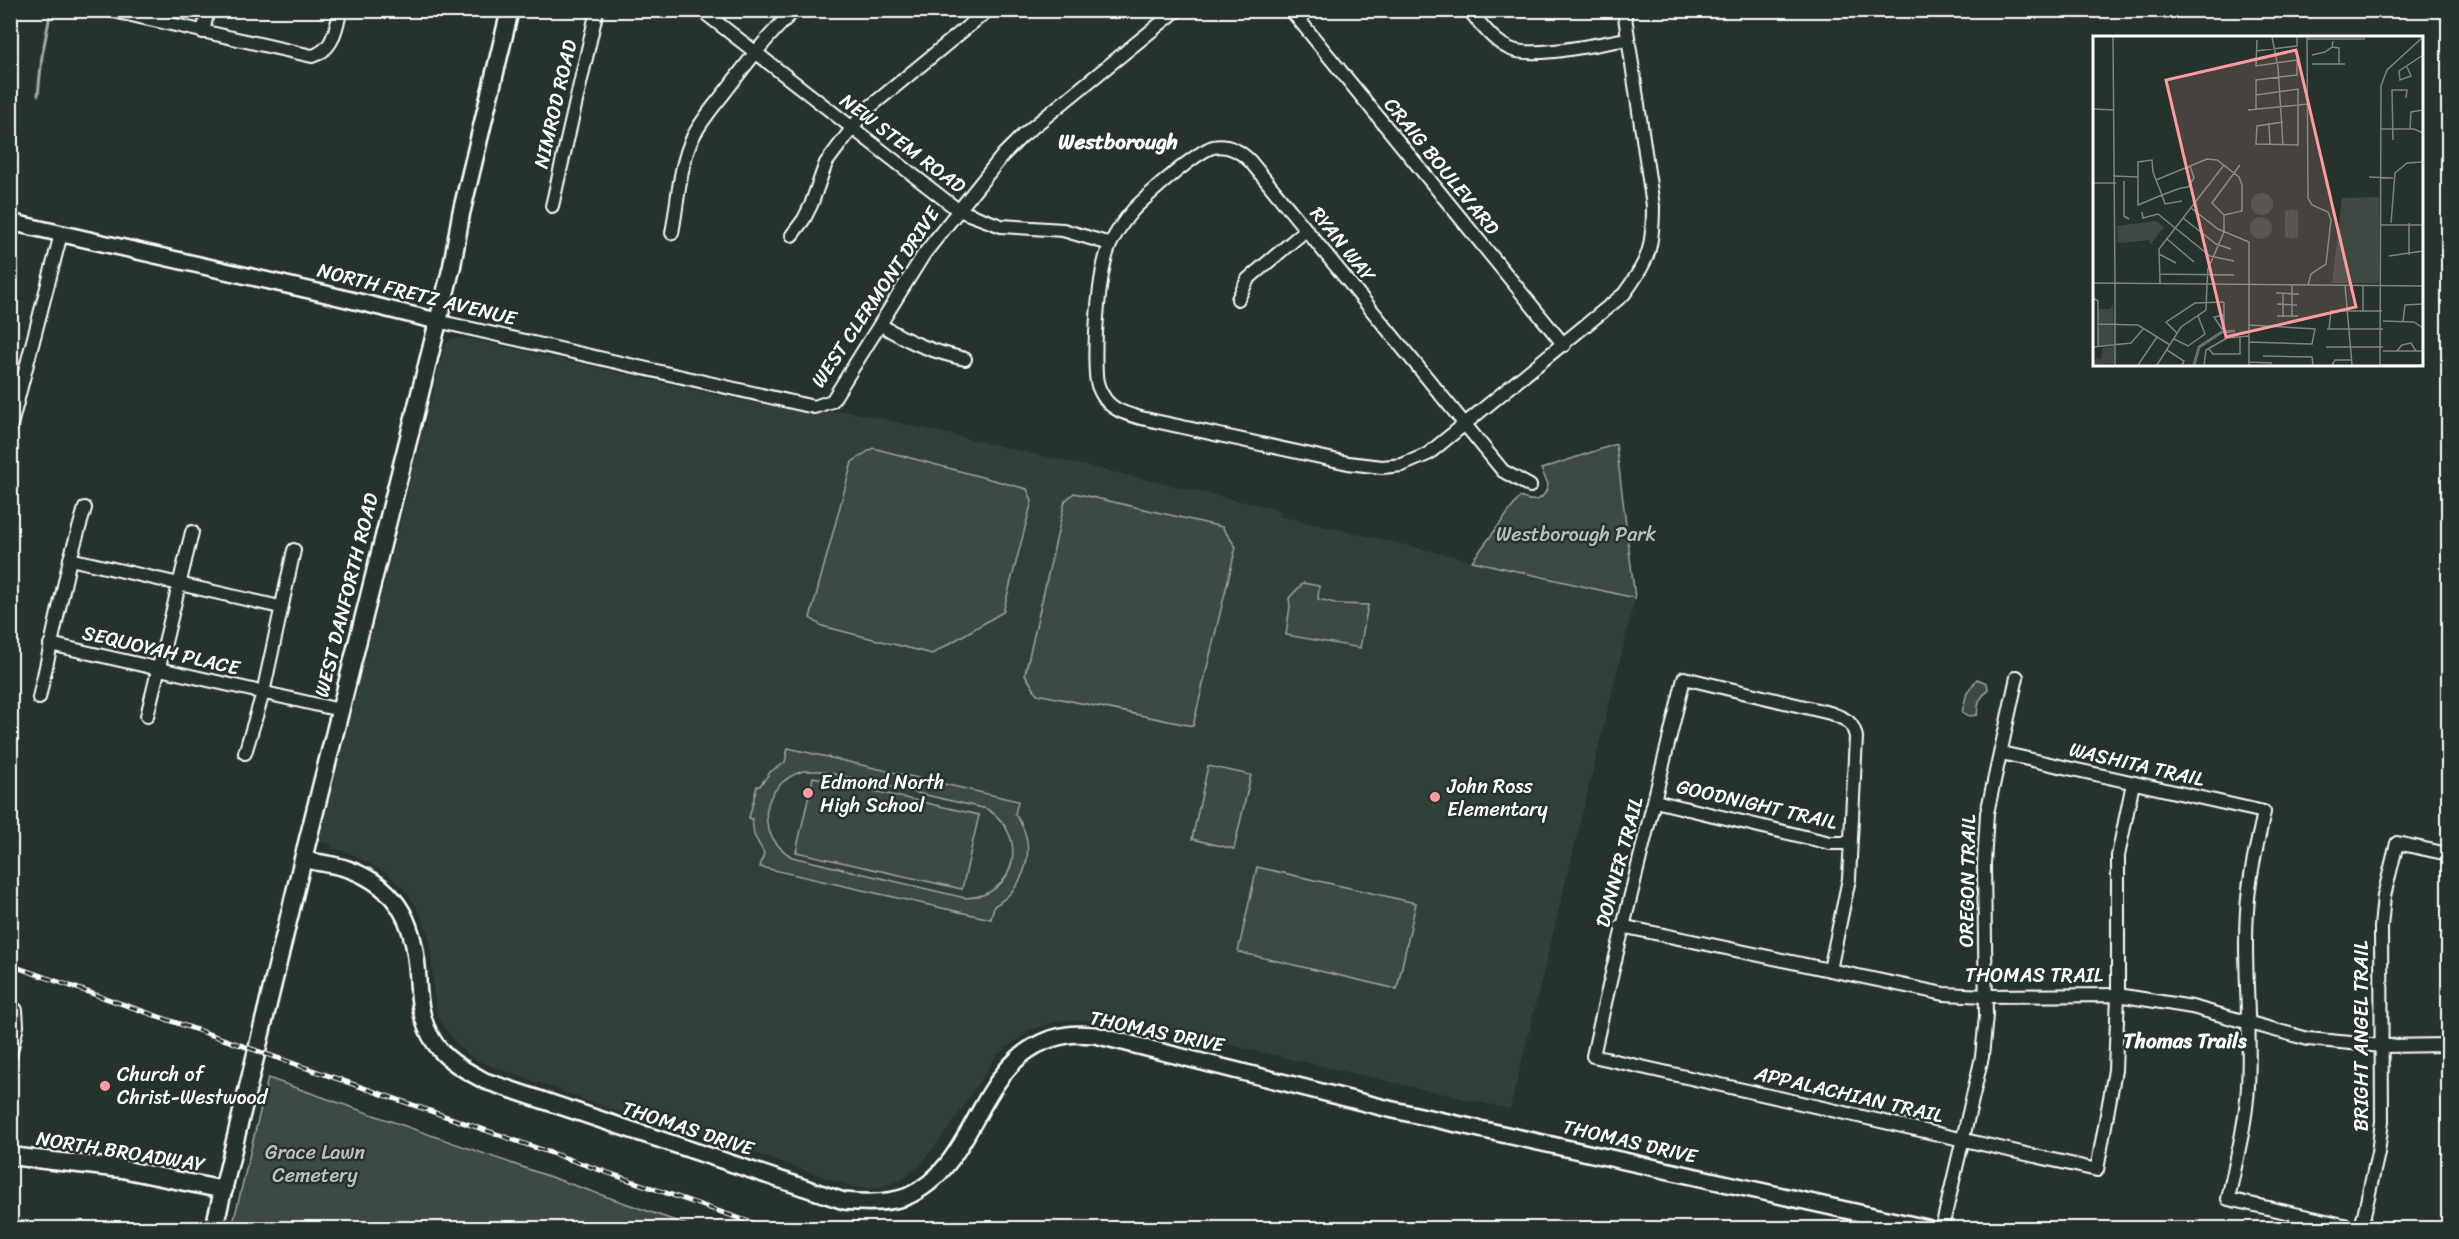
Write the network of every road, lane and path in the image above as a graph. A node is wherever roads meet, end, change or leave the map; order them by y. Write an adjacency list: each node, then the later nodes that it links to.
1 (109, 10): 13 (street)
2 (208, 10): 13 (street)
3 (341, 10): 13 (street)
4 (510, 10): 26 (main road, WEST DANFORTH ROAD)
5 (597, 10): 17 (street, NIMROD ROAD)
6 (701, 10): 15 (street, NEW STEM ROAD)
7 (795, 10): 15 (street)
8 (988, 10): 16 (street)
9 (1177, 10): 18 (street, WEST CLERMONT DRIVE)
10 (1291, 10): 28 (street, CRAIG BOULEVARD)
11 (1469, 10): 14 (street)
12 (1624, 10): 14 (street)
13 (203, 32)
14 (1628, 39): 28 (street)
15 (754, 54): 16 (street, NEW STEM ROAD); 21 (street)
16 (852, 129): 18 (street, NEW STEM ROAD); 23 (street)
17 (552, 206)
18 (958, 210): 24 (street, NEW STEM ROAD); 27 (street, WEST CLERMONT DRIVE)
19 (10, 222): 22 (street, NORTH FRETZ AVENUE)
20 (1306, 230): 24 (street, RYAN WAY); 25 (street); 31 (street, RYAN WAY)
21 (672, 233)
22 (61, 234): 26 (street, NORTH FRETZ AVENUE); 32 (street)
23 (792, 235)
24 (1110, 244): 31 (street)
25 (1238, 298)
26 (437, 321): 30 (street, NORTH FRETZ AVENUE); 45 (main road, WEST DANFORTH ROAD)
27 (881, 325): 29 (street); 30 (street, WEST CLERMONT DRIVE)
28 (1564, 345): 31 (street)
29 (965, 359)
30 (814, 406)
31 (1465, 426): 33 (street, RYAN WAY)
32 (10, 429)
33 (1530, 486)
34 (85, 508): 37 (street)
35 (192, 532): 38 (street)
36 (294, 550): 39 (street, SEQUOYAH PLACE)
37 (70, 559): 38 (street); 40 (street)
38 (179, 584): 39 (street); 41 (street)
39 (280, 607): 43 (street, SEQUOYAH PLACE)
40 (50, 644): 41 (street, SEQUOYAH PLACE); 44 (street)
41 (157, 670): 43 (street, SEQUOYAH PLACE); 46 (street)
42 (2017, 677): 48 (street, OREGON TRAIL)
43 (262, 693): 45 (street, SEQUOYAH PLACE); 47 (street, SEQUOYAH PLACE)
44 (39, 698)
45 (340, 710): 53 (main road, WEST DANFORTH ROAD)
46 (147, 716)
47 (245, 753)
48 (2001, 753): 49 (street, WASHITA TRAIL); 57 (street, OREGON TRAIL)
49 (2133, 783): 56 (street); 59 (street, WASHITA TRAIL)
50 (1655, 801): 51 (street, GOODNIGHT TRAIL); 51 (street, DONNER TRAIL); 54 (street, DONNER TRAIL)
51 (1850, 843): 55 (street)
52 (2448, 854): 61 (street, BRIGHT ANGEL TRAIL)
53 (303, 859): 66 (main road, WEST DANFORTH ROAD); 68 (street, THOMAS DRIVE)
54 (1622, 926): 55 (street, THOMAS TRAIL); 63 (street, DONNER TRAIL)
55 (1830, 970): 57 (street, THOMAS TRAIL)
56 (2118, 995): 57 (street, THOMAS TRAIL); 59 (street, THOMAS TRAIL); 64 (street, APPALACHIAN TRAIL)
57 (1986, 996): 64 (street, OREGON TRAIL)
58 (13, 1008): 62 (street)
59 (2249, 1024): 61 (street, THOMAS TRAIL); 70 (street)
60 (2448, 1045): 61 (street, THOMAS TRAIL)
61 (2382, 1046): 70 (street, BRIGHT ANGEL TRAIL)
62 (10, 1056)
63 (1593, 1056): 64 (street, APPALACHIAN TRAIL)
64 (1963, 1140): 69 (street, OREGON TRAIL)
65 (10, 1156): 66 (main road, NORTH BROADWAY)
66 (224, 1190): 67 (main road, WEST DANFORTH ROAD)
67 (214, 1228)
68 (1927, 1228)
69 (1942, 1228)
70 (2359, 1228)

